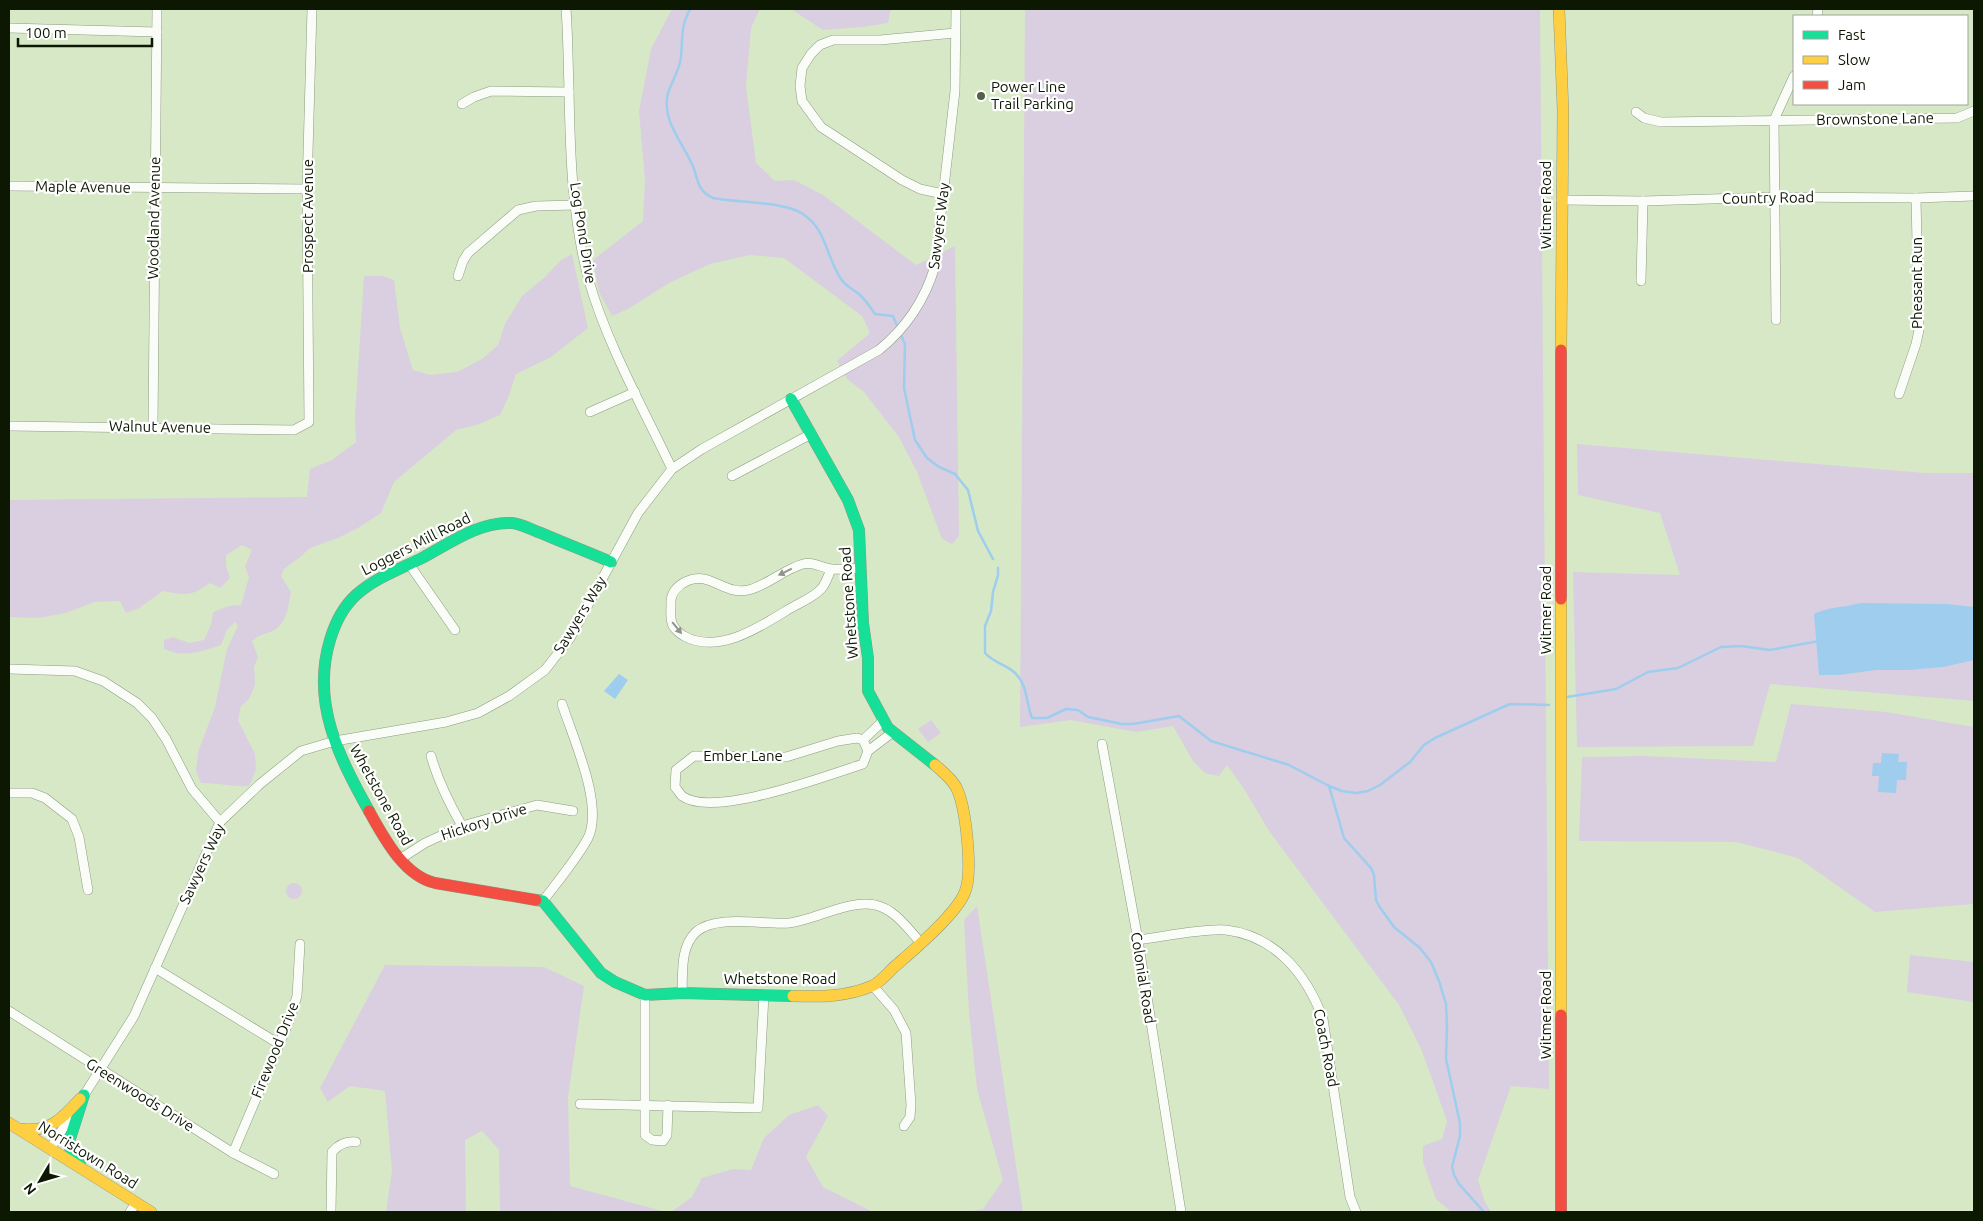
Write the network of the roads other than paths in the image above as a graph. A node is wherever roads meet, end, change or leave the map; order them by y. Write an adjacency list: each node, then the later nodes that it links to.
1 (157, 9): 7 (street, Woodland Avenue)
2 (312, 9): 17 (street, Prospect Avenue)
3 (566, 9): 10 (street, Log Pond Drive)
4 (956, 9): 8 (street, Sawyers Way)
5 (1559, 9): 22 (street, Witmer Road)
6 (9, 28): 7 (street)
7 (157, 32): 16 (street, Woodland Avenue)
8 (955, 33): 18 (street, Sawyers Way); 18 (street)
9 (1793, 78): 14 (street)
10 (569, 92): 11 (street); 24 (street, Log Pond Drive)
11 (462, 104)
12 (1974, 111): 14 (street, Brownstone Lane)
13 (1636, 112): 14 (street, Brownstone Lane)
14 (1774, 120): 20 (street)
15 (9, 186): 16 (street, Maple Avenue)
16 (154, 189): 17 (street, Maple Avenue); 34 (street, Woodland Avenue)
17 (307, 189): 32 (street, Prospect Avenue)
18 (943, 194): 30 (street, Sawyers Way)
19 (1974, 196): 21 (street, Country Road)
20 (1776, 198): 21 (street, Country Road); 23 (street, Country Road); 27 (street)
21 (1916, 198): 29 (street, Pheasant Run)
22 (1561, 200): 23 (street, Country Road); 86 (street, Witmer Road)
23 (1643, 202): 26 (street)
24 (576, 205): 25 (street); 28 (street, Log Pond Drive)
25 (458, 276)
26 (1641, 280)
27 (1776, 320)
28 (635, 392): 31 (street); 36 (street, Log Pond Drive)
29 (1900, 394)
30 (791, 399): 35 (street, Whetstone Road); 36 (street, Sawyers Way)
31 (590, 412)
32 (309, 422): 34 (street, Walnut Avenue)
33 (9, 426): 34 (street, Walnut Avenue)
34 (153, 426)
35 (811, 434): 37 (street); 40 (street, Whetstone Road)
36 (672, 469): 38 (street, Sawyers Way)
37 (732, 476)
38 (610, 562): 39 (street, Loggers Mill Road); 48 (street, Sawyers Way)
39 (410, 564): 42 (street); 48 (street, Loggers Mill Road)
40 (862, 568): 41 (street); 45 (street, Whetstone Road)
41 (831, 569): 41 (street, one-way to 41)
42 (455, 630)
43 (9, 669): 54 (street)
44 (562, 704): 58 (street)
45 (884, 720): 46 (street, Whetstone Road); 47 (street)
46 (893, 732): 50 (street, Ember Lane); 60 (street, Whetstone Road)
47 (863, 740): 50 (street); 50 (street, Ember Lane)
48 (335, 741): 54 (street, Sawyers Way); 56 (street, Whetstone Road)
49 (1102, 744): 59 (street, Colonial Road)
50 (868, 751)
51 (431, 756): 55 (street)
52 (9, 793): 57 (street)
53 (574, 811): 55 (street, Hickory Drive)
54 (220, 822): 62 (street, Sawyers Way)
55 (462, 826): 56 (street, Hickory Drive)
56 (400, 859): 58 (street, Whetstone Road)
57 (88, 890)
58 (543, 901): 65 (street, Whetstone Road)
59 (1138, 940): 84 (street, Colonial Road); 85 (street, Coach Road)
60 (921, 943): 63 (street, Whetstone Road); 64 (street)
61 (300, 944): 68 (street, Firewood Drive)
62 (155, 968): 68 (street); 69 (street, Sawyers Way)
63 (874, 986): 66 (street, Whetstone Road); 75 (street)
64 (682, 994): 65 (street, Whetstone Road); 66 (street, Whetstone Road)
65 (645, 995): 72 (street)
66 (764, 995): 73 (street)
67 (9, 1011): 69 (street, Greenwoods Drive)
68 (279, 1044): 78 (street, Firewood Drive)
69 (100, 1070): 70 (street, Sawyers Way); 78 (street, Greenwoods Drive)
70 (84, 1095): 74 (street); 77 (street, Sawyers Way); 79 (street)
71 (580, 1104): 72 (street)
72 (645, 1105): 73 (street); 73 (street)
73 (668, 1106)
74 (12, 1125): 77 (street, Norristown Road)
75 (904, 1126)
76 (356, 1142): 83 (street)
77 (50, 1148): 79 (street, Norristown Road)
78 (233, 1153): 80 (street, Greenwoods Drive)
79 (90, 1174): 81 (street, Norristown Road)
80 (274, 1174)
81 (133, 1207): 82 (street, Norristown Road)
82 (151, 1212)
83 (331, 1212)
84 (1181, 1212)
85 (1356, 1212)
86 (1561, 1212)

